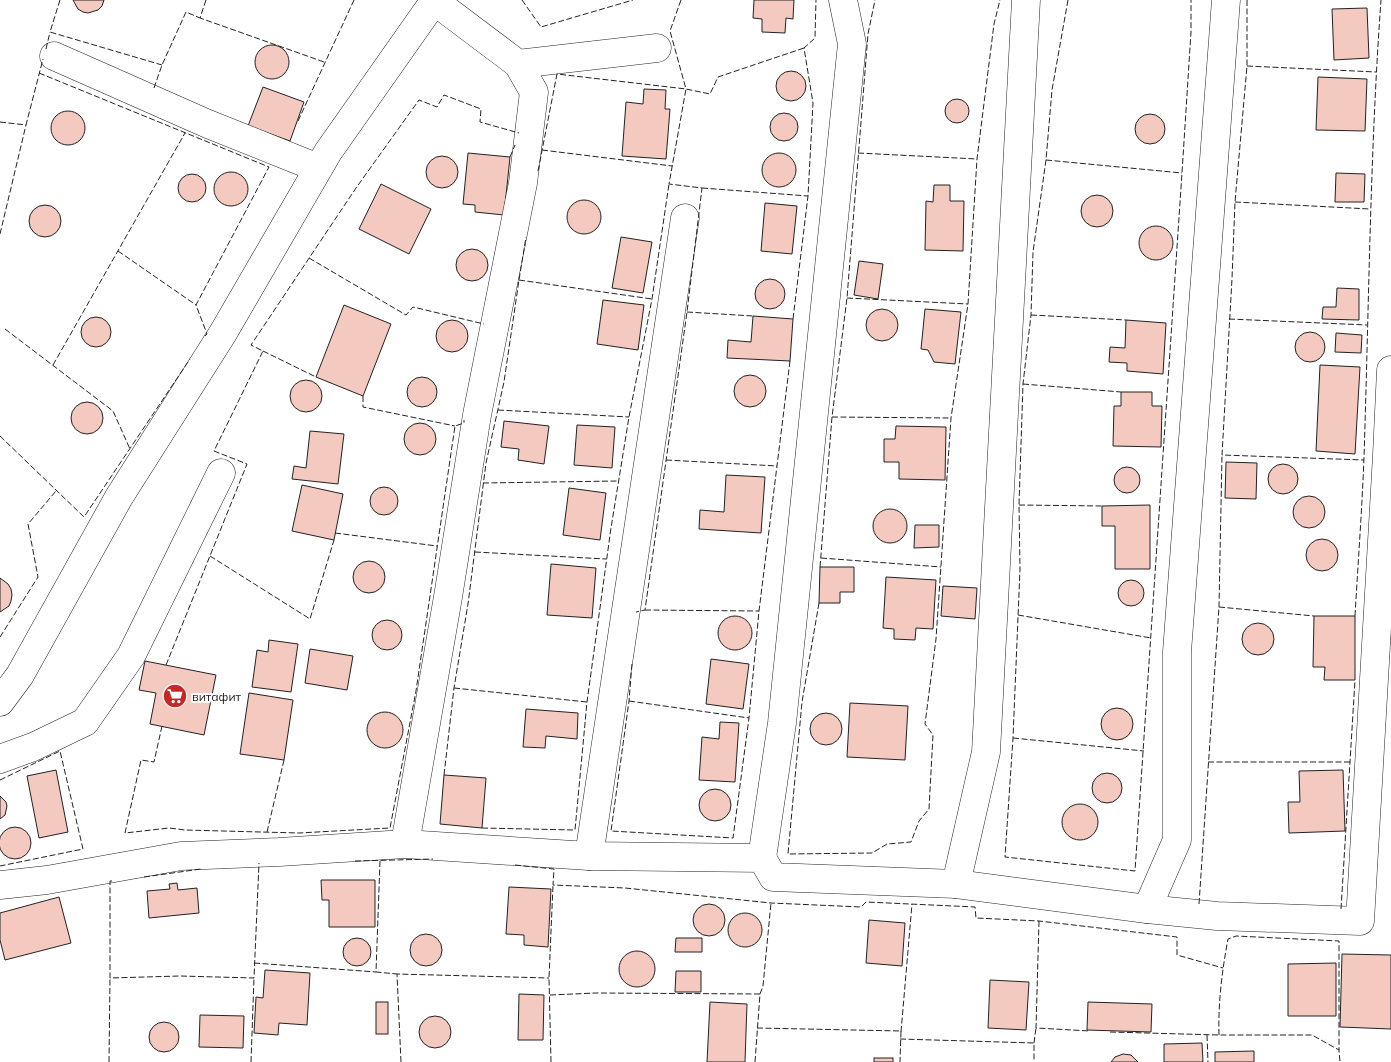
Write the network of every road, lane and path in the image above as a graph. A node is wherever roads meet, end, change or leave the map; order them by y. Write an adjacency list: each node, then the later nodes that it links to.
1 (434, 0): 7 (street); 8 (street)
2 (843, 0): 16 (street)
3 (1026, 0): 17 (street)
4 (1226, 0): 19 (street)
5 (657, 48): 7 (street)
6 (54, 56): 8 (street)
7 (518, 64): 14 (street)
8 (318, 168): 12 (street)
9 (685, 218): 15 (street)
10 (1391, 370): 19 (street)
11 (222, 473): 13 (street)
12 (0, 702)
13 (0, 759)
14 (405, 844): 15 (street); 18 (street)
15 (589, 856): 16 (street)
16 (762, 858): 17 (street)
17 (956, 884): 19 (street)
18 (0, 885)
19 (1147, 909)

